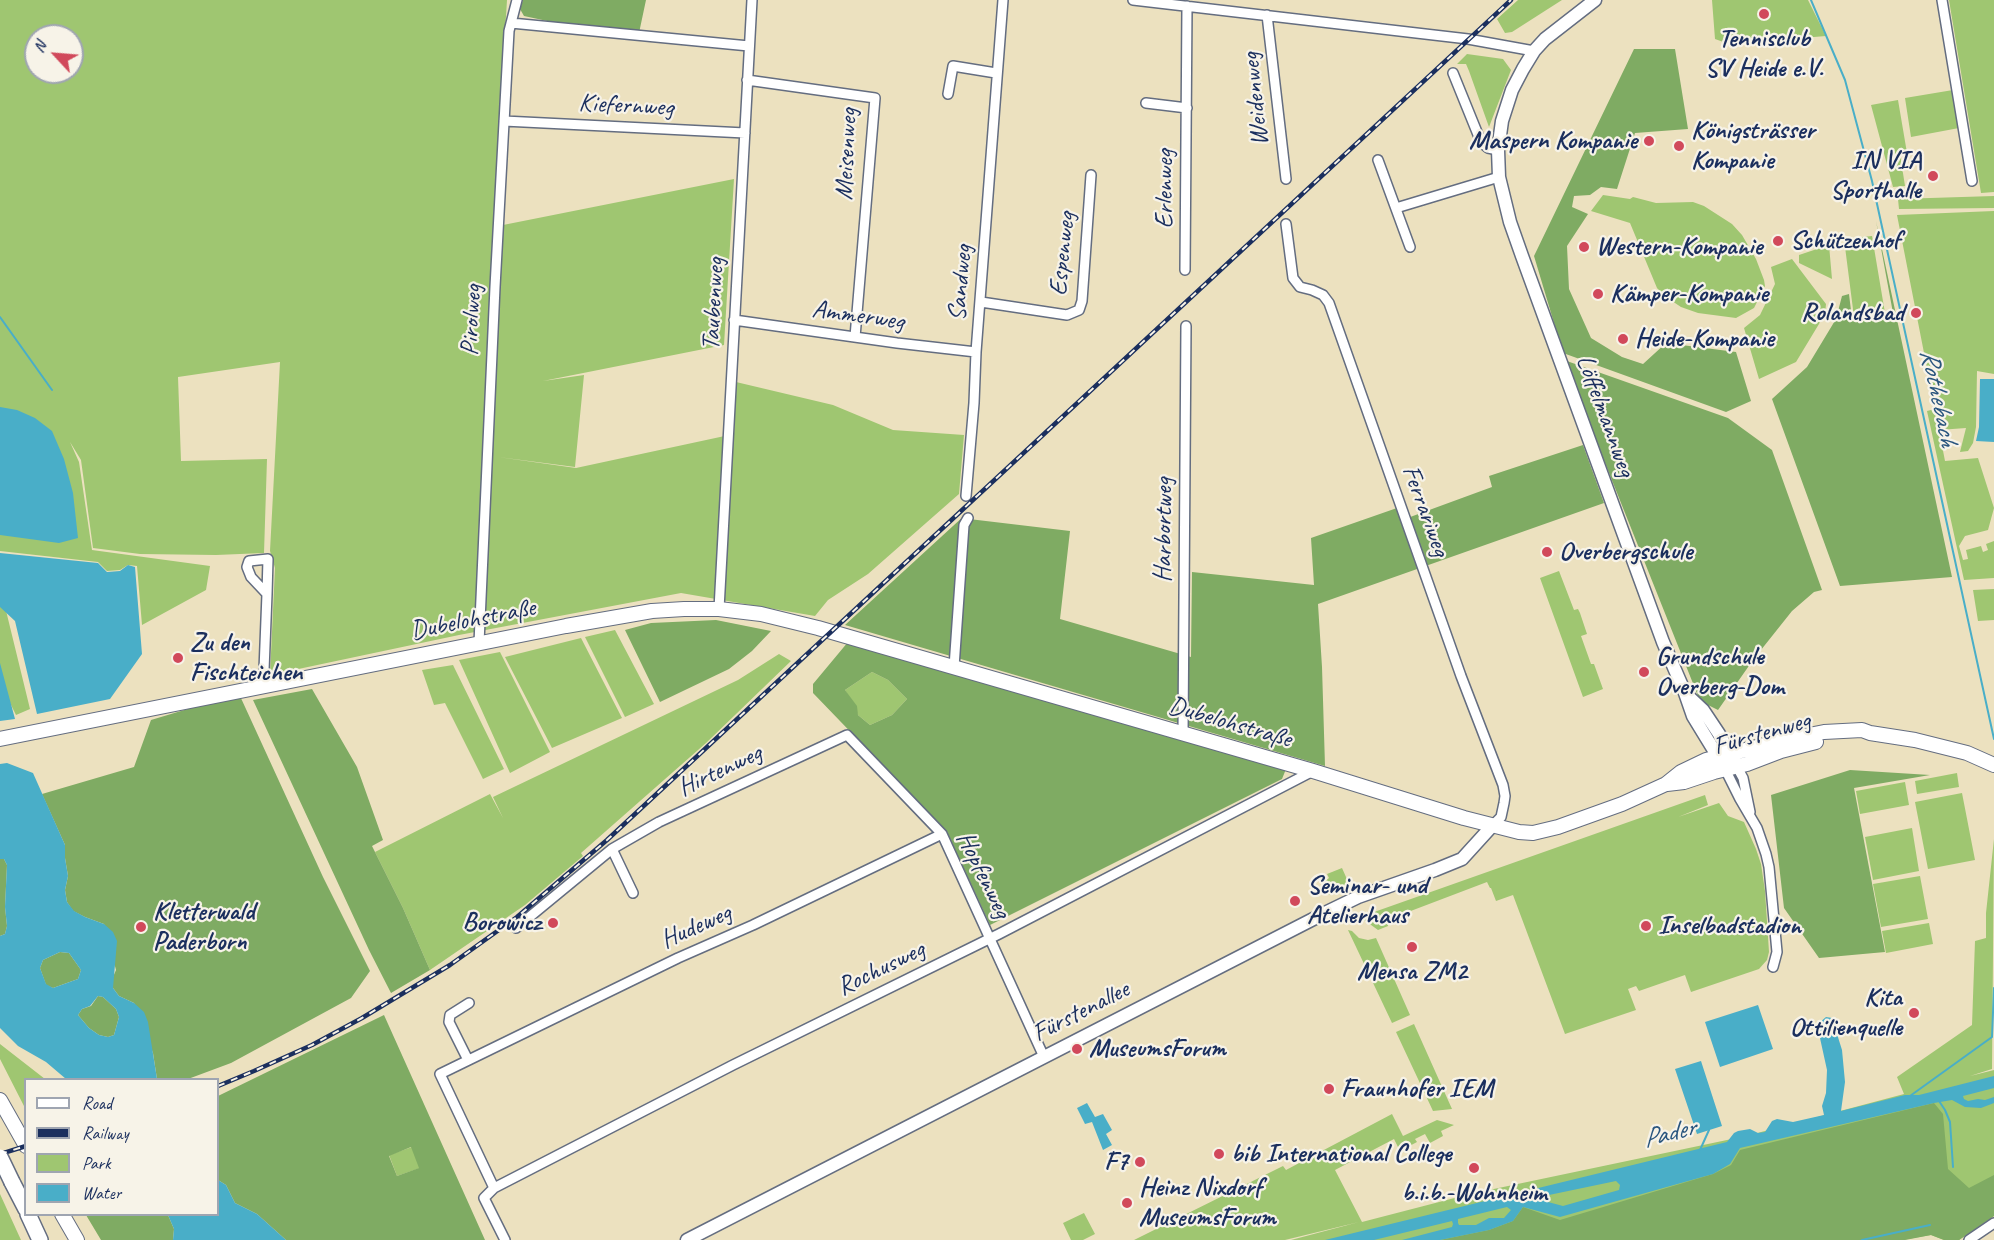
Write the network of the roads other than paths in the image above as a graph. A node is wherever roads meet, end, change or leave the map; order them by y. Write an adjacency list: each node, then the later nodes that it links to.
1 (517, 0): 9 (street, Pirolweg)
2 (752, 0): 10 (street, Taubenweg)
3 (1003, 0): 12 (street, Sandweg)
4 (1132, 0): 7 (street)
5 (1595, 0): 11 (street, Löffelmannweg)
6 (1942, 0): 25 (street)
7 (1187, 6): 8 (street); 17 (street, Erlenweg)
8 (1268, 15): 11 (street); 24 (street, Weidenweg)
9 (510, 23): 10 (street); 18 (street, Pirolweg)
10 (749, 46): 14 (street, Taubenweg)
11 (1534, 51): 20 (street, Löffelmannweg)
12 (996, 73): 15 (street); 30 (street, Sandweg)
13 (1454, 73): 20 (street)
14 (747, 80): 19 (street, Taubenweg); 33 (street, Meisenweg)
15 (948, 93)
16 (1146, 103): 17 (street)
17 (1187, 108): 29 (street, Erlenweg)
18 (504, 121): 19 (street, Kiefernweg); 39 (street, Pirolweg)
19 (744, 133): 31 (street, Taubenweg)
20 (1498, 150): 23 (street, Löffelmannweg)
21 (1378, 160): 26 (street)
22 (1091, 175): 30 (street, Espenweg)
23 (1499, 177): 26 (street); 45 (street, Löffelmannweg)
24 (1286, 179)
25 (1972, 181)
26 (1396, 208): 28 (street)
27 (1286, 224): 50 (street, Ferrariweg)
28 (1410, 247)
29 (1185, 270)
30 (981, 302): 34 (street, Sandweg)
31 (734, 320): 33 (street, Ammerweg); 38 (street, Taubenweg)
32 (1186, 326): 42 (street, Harbortweg)
33 (855, 337): 34 (street, Ammerweg)
34 (976, 352): 35 (street, Sandweg)
35 (966, 496)
36 (968, 518): 40 (street)
37 (267, 594): 41 (street)
38 (719, 609): 39 (main road, Dubelohstraße); 40 (main road, Dubelohstraße)
39 (479, 644): 41 (main road, Dubelohstraße)
40 (954, 667): 42 (main road, Dubelohstraße)
41 (265, 686): 44 (main road, Dubelohstraße)
42 (1183, 734): 47 (main road, Dubelohstraße)
43 (847, 735): 51 (street, Hopfenweg); 52 (street, Hirtenweg)
44 (0, 739)
45 (1728, 762): 46 (main road, Fürstenweg); 50 (main road, Fürstenweg); 56 (street)
46 (1991, 764)
47 (1295, 766): 48 (main road, Dubelohstraße); 49 (street)
48 (1313, 771): 49 (street, Rochusweg); 50 (main road, Dubelohstraße)
49 (1286, 784): 55 (street, Rochusweg)
50 (1492, 826): 58 (street, Fürstenallee)
51 (942, 834): 55 (street, Hopfenweg); 59 (street, Hudeweg)
52 (612, 849): 53 (street); 54 (street, Hirtenweg)
53 (633, 892)
54 (516, 928)
55 (990, 938): 58 (street, Hopfenweg); 63 (street, Rochusweg)
56 (1773, 967)
57 (469, 1003): 59 (street)
58 (1044, 1056): 71 (street, Fürstenallee)
59 (468, 1060): 63 (street, Hudeweg)
60 (0, 1100): 61 (main road)
61 (24, 1142)
62 (0, 1157): 64 (highway, bridge)
63 (494, 1188): 70 (street)
64 (24, 1205)
65 (28, 1216): 68 (highway)
66 (63, 1216): 69 (main road)
67 (1994, 1224): 72 (street)
68 (40, 1240)
69 (77, 1240)
70 (505, 1240)
71 (687, 1240)
72 (1969, 1240)

